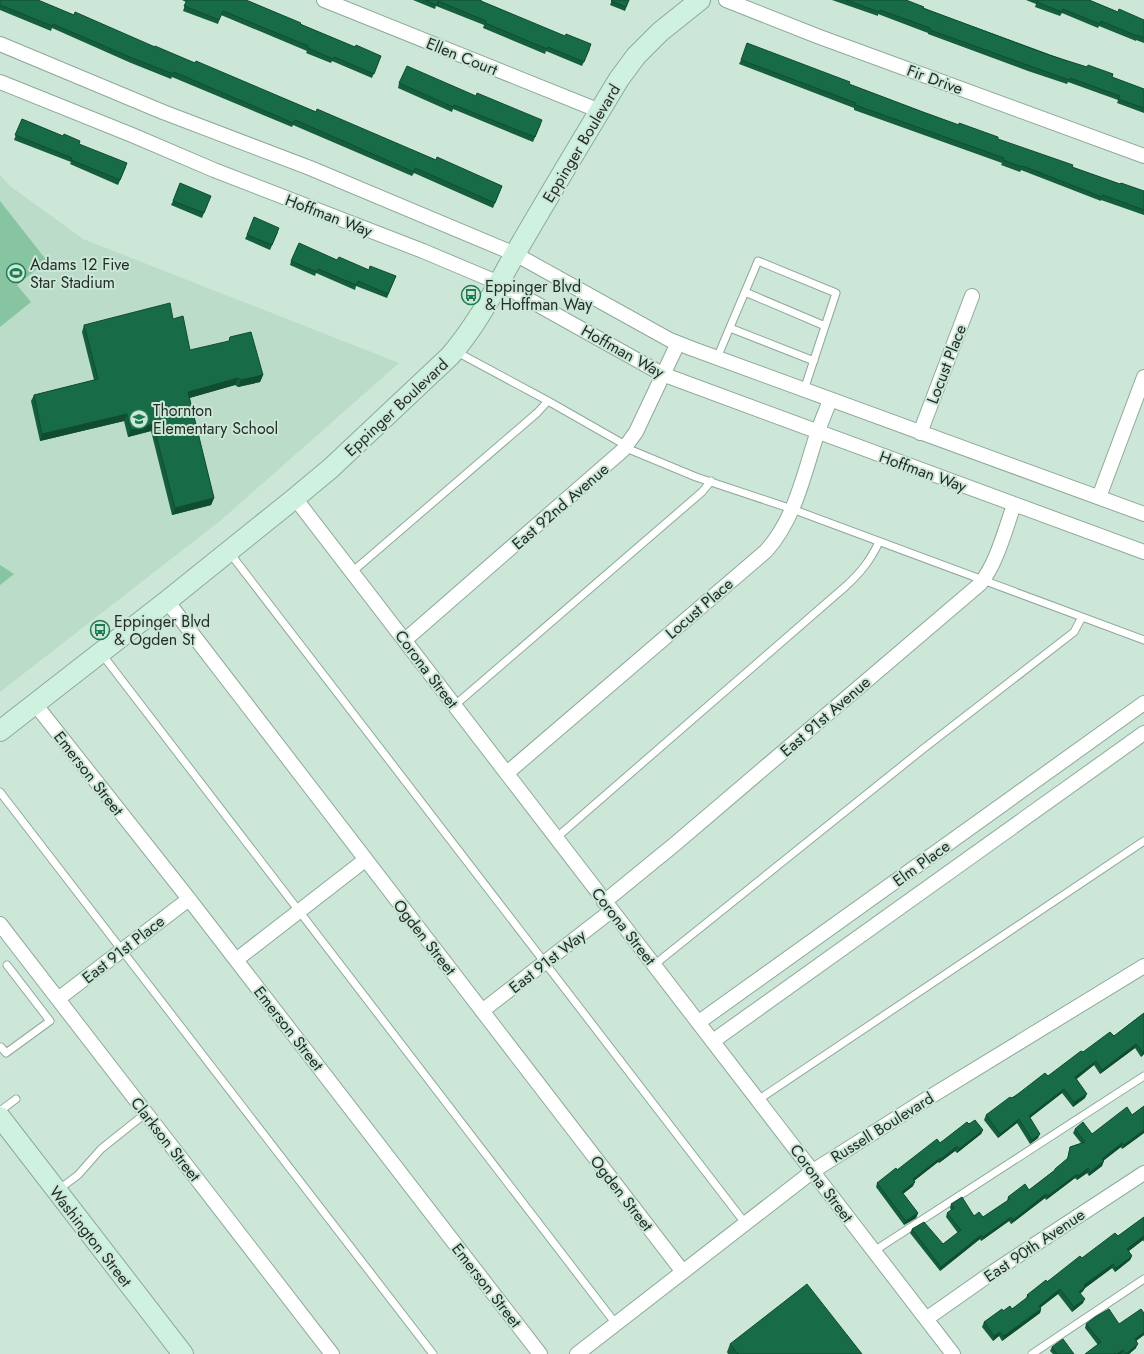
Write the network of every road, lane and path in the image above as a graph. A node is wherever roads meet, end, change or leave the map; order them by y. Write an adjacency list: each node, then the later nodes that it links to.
1 (324, 0): 6 (street, Ellen Court)
2 (700, 0): 6 (street, Eppinger Boulevard)
3 (726, 0): 7 (street, Fir Drive)
4 (0, 44): 8 (street, Hoffman Way)
5 (0, 82): 9 (street, Hoffman Way)
6 (600, 111): 8 (street, Eppinger Boulevard)
7 (1144, 156)
8 (515, 254): 9 (street, Eppinger Boulevard); 14 (street, Hoffman Way)
9 (499, 283): 15 (street, Eppinger Boulevard); 18 (street, Hoffman Way)
10 (745, 292): 12 (lane); 12 (lane); 13 (lane)
11 (972, 296): 24 (street, Locust Place)
12 (825, 326): 17 (lane)
13 (730, 328): 16 (lane); 17 (lane)
14 (678, 343): 16 (street, Hoffman Way); 18 (street, East 92nd Avenue)
15 (455, 351): 22 (lane); 28 (street, Eppinger Boulevard)
16 (717, 358): 20 (street, Hoffman Way)
17 (814, 361): 20 (lane)
18 (662, 374): 23 (street, Hoffman Way); 25 (street, East 92nd Avenue)
19 (1144, 377): 27 (street)
20 (804, 390): 21 (street, Hoffman Way)
21 (830, 400): 23 (street, Locust Place); 24 (street, Hoffman Way)
22 (548, 401): 25 (lane); 35 (lane)
23 (818, 432): 29 (street, Hoffman Way); 30 (street, Locust Place)
24 (920, 433): 27 (street, Hoffman Way)
25 (626, 447): 26 (lane); 39 (street, East 92nd Avenue)
26 (710, 482): 30 (lane); 44 (lane)
27 (1099, 497): 31 (street, Hoffman Way)
28 (295, 498): 33 (street, Eppinger Boulevard); 35 (street, Corona Street)
29 (1014, 505): 34 (street, Hoffman Way); 36 (street, East 91st Avenue)
30 (792, 509): 32 (lane); 47 (street, Locust Place)
31 (1144, 514)
32 (879, 542): 36 (lane); 49 (lane)
33 (229, 552): 37 (street, Eppinger Boulevard); 58 (lane)
34 (1144, 552)
35 (352, 572): 39 (street, Corona Street)
36 (983, 579): 38 (lane); 53 (street, East 91st Avenue)
37 (168, 601): 41 (street, Eppinger Boulevard); 51 (street, Ogden Street)
38 (1082, 617): 40 (lane); 60 (lane)
39 (405, 640): 44 (street, Corona Street)
40 (1144, 640)
41 (101, 653): 43 (street, Eppinger Boulevard); 54 (lane)
42 (1144, 703): 64 (street, Elm Place)
43 (35, 704): 45 (street, Eppinger Boulevard); 52 (street, Emerson Street)
44 (454, 705): 47 (street, Corona Street)
45 (0, 731)
46 (1144, 733): 65 (street, Elm Place)
47 (507, 773): 49 (street, Corona Street)
48 (0, 792): 56 (lane)
49 (556, 838): 53 (street, Corona Street)
50 (1144, 841): 69 (lane)
51 (365, 860): 54 (street); 63 (street, Ogden Street)
52 (189, 899): 56 (street, East 91st Place); 57 (street, Emerson Street)
53 (608, 906): 58 (street, East 91st Way); 60 (street, Corona Street)
54 (299, 911): 57 (street); 81 (lane)
55 (0, 924): 62 (street, Clarkson Street)
56 (122, 950): 62 (street, East 91st Place); 84 (lane)
57 (236, 960): 85 (street, Emerson Street)
58 (545, 962): 63 (street, East 91st Way); 76 (lane)
59 (7, 965): 66 (lane)
60 (654, 965): 64 (street, Corona Street)
61 (1144, 966): 73 (street, Russell Boulevard)
62 (58, 999): 71 (street, Clarkson Street)
63 (482, 1011): 78 (street, Ogden Street)
64 (699, 1022): 65 (street, Corona Street)
65 (713, 1041): 69 (street, Corona Street)
66 (0, 1048)
67 (1144, 1076): 77 (lane)
68 (16, 1099): 70 (lane)
69 (758, 1100): 73 (street, Corona Street)
70 (0, 1111)
71 (146, 1113): 75 (lane); 83 (street, Clarkson Street)
72 (0, 1117): 75 (street, Washington Street)
73 (813, 1171): 76 (street, Russell Boulevard); 77 (street, Corona Street)
74 (1144, 1173): 80 (street, East 90th Avenue)
75 (56, 1191): 82 (street, Washington Street)
76 (745, 1223): 78 (street, Russell Boulevard)
77 (874, 1251): 80 (street, Corona Street)
78 (683, 1272): 81 (street, Russell Boulevard)
79 (1144, 1279): 88 (lane)
80 (926, 1319): 87 (street, Corona Street)
81 (616, 1324): 86 (street, Russell Boulevard)
82 (183, 1354)
83 (332, 1354)
84 (433, 1354)
85 (540, 1354)
86 (577, 1354)
87 (952, 1354)
88 (1032, 1354)

